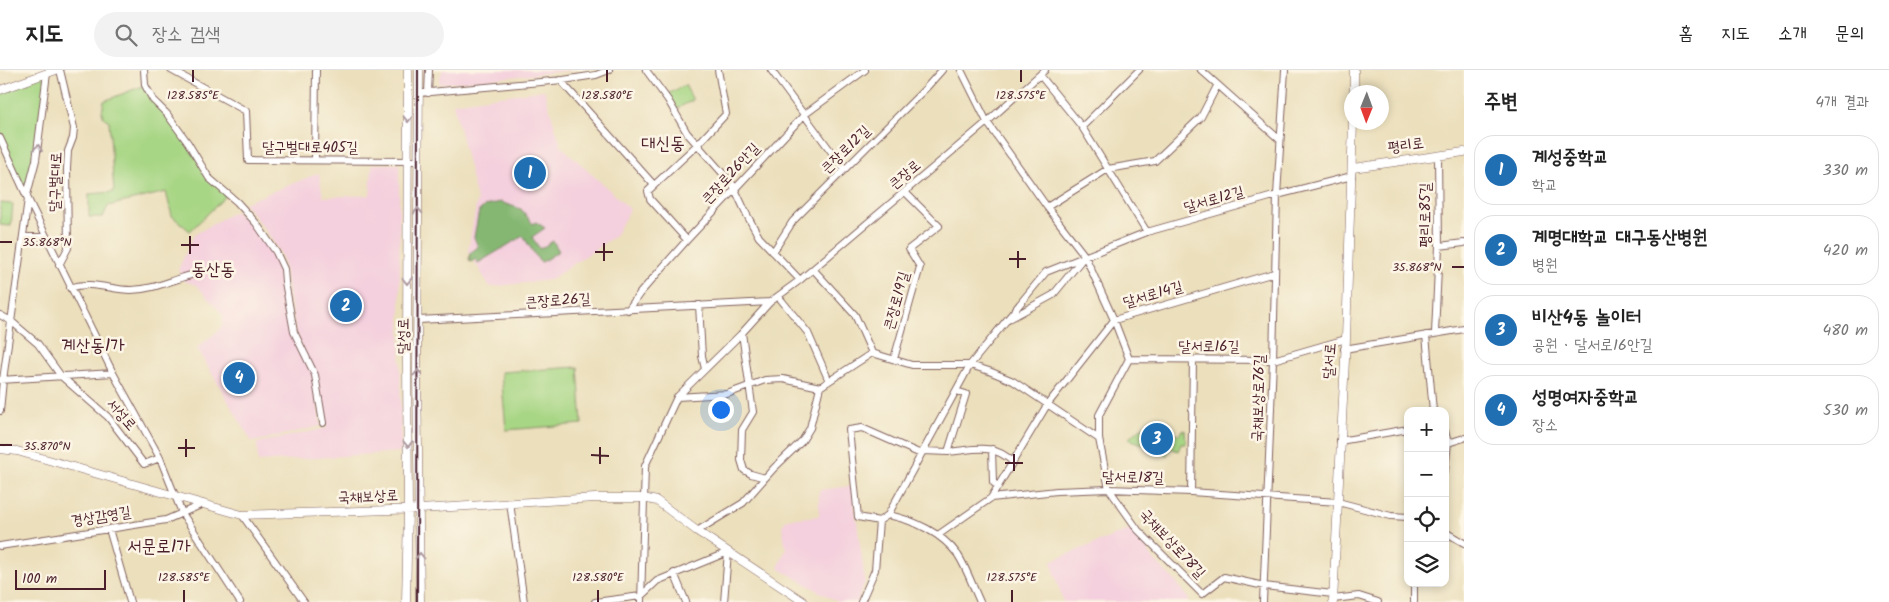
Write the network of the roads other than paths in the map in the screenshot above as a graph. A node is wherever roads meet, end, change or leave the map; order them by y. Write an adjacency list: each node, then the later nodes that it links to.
1 (56, 70): 21 (main road)
2 (60, 70): 57 (street, 달구벌대로)
3 (144, 70): 97 (street)
4 (171, 70): 37 (street, 달구벌대로405길)
5 (316, 70): 37 (street)
6 (408, 70): 38 (main road, one-way to 38)
7 (419, 70): 27 (main road, 달성로)
8 (429, 70): 26 (street)
9 (609, 70): 22 (street)
10 (646, 70): 34 (street)
11 (718, 70): 34 (street)
12 (771, 70): 28 (street)
13 (866, 70): 28 (street, 큰장로26안길)
14 (942, 70): 40 (street, 큰장로12길)
15 (961, 70): 29 (street)
16 (1139, 70): 30 (street)
17 (1201, 70): 24 (street)
18 (1285, 70): 33 (street, 국채보상로76길)
19 (1354, 70): 23 (main road)
20 (1043, 72): 29 (street, 큰장로); 30 (street)
21 (47, 73): 25 (main road); 47 (street, one-way to 21)
22 (560, 80): 26 (street); 43 (street)
23 (1354, 85)
24 (1217, 86): 33 (street); 41 (street)
25 (0, 90)
26 (428, 92): 27 (street)
27 (419, 93): 39 (main road, 달성로)
28 (804, 116): 40 (street); 44 (street, 큰장로26안길)
29 (987, 122): 45 (street, 큰장로); 48 (street)
30 (1082, 126): 41 (street)
31 (1353, 130): 42 (main road, 달서로)
32 (0, 138): 47 (street)
33 (1280, 140): 46 (street, 국채보상로76길)
34 (698, 144): 43 (street); 44 (street)
35 (1464, 152): 36 (main road, 평리로)
36 (1438, 156): 42 (main road, 평리로); 54 (street, 평리로85길)
37 (315, 160): 38 (street, 달구벌대로405길)
38 (408, 161): 39 (street, 달구벌대로405길); 121 (main road, one-way to 121)
39 (418, 161): 68 (main road, 달성로, one-way to 39)
40 (844, 168): 55 (street, 큰장로12길)
41 (1108, 169): 48 (street); 49 (street)
42 (1352, 172): 46 (street, 달서로12길); 76 (main road, 달서로)
43 (654, 185): 52 (street)
44 (734, 188): 52 (street, 큰장로26안길); 55 (street)
45 (905, 192): 58 (street, 큰장로); 79 (street, 큰장로19길)
46 (1276, 195): 49 (street, 달서로12길); 59 (street, 국채보상로76길)
47 (27, 197): 50 (street); 51 (street)
48 (1047, 207): 56 (street)
49 (1147, 232): 56 (street, 달서로12길)
50 (46, 236): 51 (street); 57 (street)
51 (23, 237): 71 (street)
52 (687, 240): 66 (street, 큰장로26안길)
53 (1464, 242): 54 (street)
54 (1439, 246): 74 (street, 평리로85길)
55 (773, 252): 61 (street)
56 (1085, 256): 69 (street, 달서로12길); 69 (street, 달서로12길); 70 (street)
57 (59, 265): 62 (street)
58 (813, 269): 61 (street, 큰장로); 78 (street)
59 (1274, 273): 70 (street, 달서로14길); 82 (street, 국채보상로76길)
60 (195, 274): 62 (street)
61 (800, 280): 63 (street, 큰장로)
62 (70, 288): 85 (street)
63 (778, 296): 64 (street, 큰장로); 88 (street)
64 (770, 302): 65 (street, 큰장로26길); 73 (street, 큰장로)
65 (699, 305): 66 (street, 큰장로26길); 84 (street)
66 (628, 310): 68 (street, 큰장로26길)
67 (0, 315): 71 (street, 서성로)
68 (418, 320): 120 (main road, 달성로, one-way to 68)
69 (1007, 320): 83 (street, 달서로12길)
70 (1114, 320): 80 (street); 94 (street, 달서로14길)
71 (11, 321): 86 (street, 서성로); 87 (street)
72 (1464, 329): 74 (street)
73 (742, 333): 84 (street, 큰장로); 89 (street)
74 (1435, 333): 75 (street)
75 (1426, 335): 77 (street); 95 (street)
76 (1346, 339): 77 (main road, 달서로); 82 (street, 달서로16길)
77 (1344, 349): 101 (main road, 달서로)
78 (872, 353): 79 (street); 88 (street)
79 (894, 359): 83 (street)
80 (1129, 359): 81 (street, 달서로16길); 100 (street, 국채보상로78길)
81 (1193, 360): 82 (street, 달서로16길); 112 (street)
82 (1273, 360): 116 (street, 국채보상로76길)
83 (970, 364): 91 (street, 달서로12길); 94 (street)
84 (705, 369): 92 (street, 큰장로)
85 (113, 373): 86 (street); 107 (street)
86 (61, 376): 87 (street); 107 (street, 서성로)
87 (1, 380): 93 (street)
88 (829, 381): 90 (street)
89 (749, 386): 90 (street); 92 (street); 109 (street)
90 (820, 387): 109 (street)
91 (956, 391): 105 (street, 달서로12길); 106 (street)
92 (677, 397): 114 (street, 큰장로)
93 (1, 401): 96 (street)
94 (1047, 405): 100 (street); 108 (street, 달서로14길)
95 (1433, 407)
96 (0, 411)
97 (323, 423)
98 (1404, 430): 101 (street)
99 (1464, 438): 102 (street)
100 (1099, 439): 111 (street, 국채보상로78길)
101 (1340, 441): 117 (main road, 달서로)
102 (1449, 443)
103 (992, 449): 106 (street); 108 (street); 110 (street)
104 (0, 450): 113 (main road, 국채보상로)
105 (922, 452): 106 (street); 124 (street, 달서로12길); 126 (street)
106 (948, 452)
107 (160, 458): 113 (street)
108 (1013, 462): 110 (street, 달서로14길)
109 (765, 478): 128 (street)
110 (998, 487): 115 (street, 달서로14길)
111 (1110, 489): 112 (street, 달서로18길); 115 (street, 달서로18길); 137 (street, 국채보상로78길)
112 (1191, 492): 116 (street, 달서로18길)
113 (176, 496): 119 (main road, 국채보상로); 122 (street)
114 (643, 498): 118 (main road, 국채보상로); 128 (main road, 국채보상로); 139 (street, 큰장로)
115 (991, 498): 130 (street, 달서로18길)
116 (1267, 498): 117 (street, 달서로18길); 135 (street, 국채보상로76길)
117 (1338, 502): 125 (street, 달서로18길); 138 (main road, 달서로)
118 (510, 503): 120 (main road, 국채보상로); 145 (street)
119 (203, 504): 122 (street, 경상감영길); 123 (main road, 국채보상로)
120 (420, 509): 121 (main road, 국채보상로); 144 (main road, 달성로, one-way to 120)
121 (408, 510): 123 (main road, 국채보상로); 143 (main road)
122 (182, 513): 127 (street, 경상감영길); 141 (street)
123 (242, 514): 142 (street)
124 (888, 515): 126 (street); 130 (street)
125 (1404, 517)
126 (879, 520): 150 (street)
127 (109, 529): 132 (street, 경상감영길); 140 (street)
128 (697, 531): 133 (main road, 국채보상로)
129 (1449, 534): 131 (street)
130 (938, 535): 151 (street)
131 (1464, 543)
132 (0, 546)
133 (728, 552): 134 (street); 148 (street); 149 (main road, 국채보상로)
134 (674, 573): 139 (street); 147 (street)
135 (1264, 586): 137 (street); 138 (street); 153 (street, 국채보상로76길)
136 (1414, 587): 155 (street)
137 (1202, 594): 152 (street, 국채보상로78길)
138 (1333, 598): 154 (street)
139 (641, 599): 146 (street)
140 (130, 602)
141 (240, 602)
142 (304, 602)
143 (406, 602)
144 (420, 602)
145 (524, 602)
146 (595, 602)
147 (686, 602)
148 (724, 602)
149 (804, 602)
150 (861, 602)
151 (980, 602)
152 (1200, 602)
153 (1262, 602)
154 (1378, 602)
155 (1414, 602)

